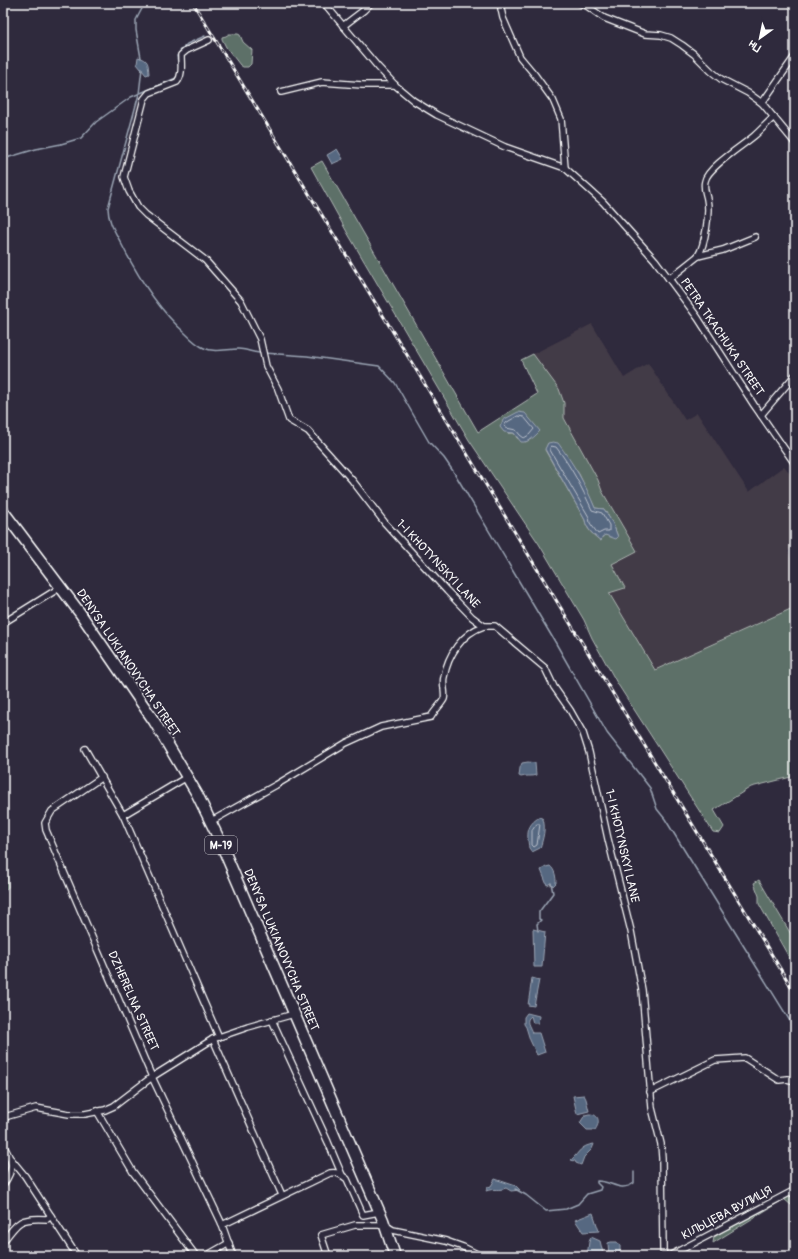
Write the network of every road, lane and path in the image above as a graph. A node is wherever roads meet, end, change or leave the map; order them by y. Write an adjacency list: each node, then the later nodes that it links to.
1 (324, 3): 5 (street, PETRA TKACHUKA STREET)
2 (371, 3): 5 (street)
3 (502, 3): 13 (street)
4 (580, 3): 10 (street)
5 (343, 26): 8 (street, PETRA TKACHUKA STREET)
6 (208, 40): 23 (street, 1-I KHOTYNSKYI LANE)
7 (795, 56): 10 (street)
8 (395, 85): 9 (street); 13 (street, PETRA TKACHUKA STREET)
9 (281, 92)
10 (762, 103): 11 (street)
11 (774, 117): 12 (street); 15 (street)
12 (795, 143)
13 (565, 168): 16 (street, PETRA TKACHUKA STREET)
14 (755, 237): 15 (street)
15 (698, 256): 16 (street)
16 (669, 279): 18 (street, PETRA TKACHUKA STREET)
17 (795, 375): 18 (street)
18 (761, 415): 19 (street, PETRA TKACHUKA STREET)
19 (795, 464)
20 (3, 511): 21 (highway, DENYSA LUKIANOVYCHA STREET / М-19)
21 (61, 587): 22 (street); 26 (highway, DENYSA LUKIANOVYCHA STREET / М-19)
22 (3, 623)
23 (484, 626): 28 (street); 35 (street, 1-I KHOTYNSKYI LANE)
24 (85, 749): 25 (street)
25 (102, 777): 27 (street); 33 (street, DZHERELNA STREET)
26 (187, 777): 27 (street); 28 (highway, DENYSA LUKIANOVYCHA STREET / М-19)
27 (123, 815): 31 (street)
28 (210, 822): 29 (highway, DENYSA LUKIANOVYCHA STREET / М-19)
29 (294, 1014): 30 (street); 44 (highway, DENYSA LUKIANOVYCHA STREET / М-19)
30 (272, 1020): 31 (street); 40 (street)
31 (219, 1037): 32 (street)
32 (213, 1040): 33 (street); 43 (street)
33 (152, 1077): 36 (street); 46 (street, DZHERELNA STREET)
34 (795, 1081): 35 (street)
35 (650, 1092): 57 (street, 1-I KHOTYNSKYI LANE)
36 (97, 1112): 37 (street); 51 (street)
37 (3, 1119)
38 (3, 1145): 39 (street)
39 (11, 1158): 41 (street); 45 (street)
40 (342, 1175): 43 (street); 44 (street)
41 (3, 1184)
42 (795, 1190): 58 (street, КІЛЬЦЕВА ВУЛИЦЯ)
43 (282, 1195): 46 (street)
44 (379, 1212): 47 (highway, М-19)
45 (51, 1216): 48 (street); 50 (street)
46 (222, 1224): 49 (street, DZHERELNA STREET)
47 (385, 1225): 54 (street); 55 (highway, М-19); 56 (street)
48 (3, 1242)
49 (229, 1243): 52 (street); 53 (street, DZHERELNA STREET)
50 (77, 1256)
51 (196, 1256)
52 (206, 1256)
53 (233, 1256)
54 (328, 1256)
55 (395, 1256)
56 (481, 1256)
57 (664, 1256)
58 (669, 1256)

